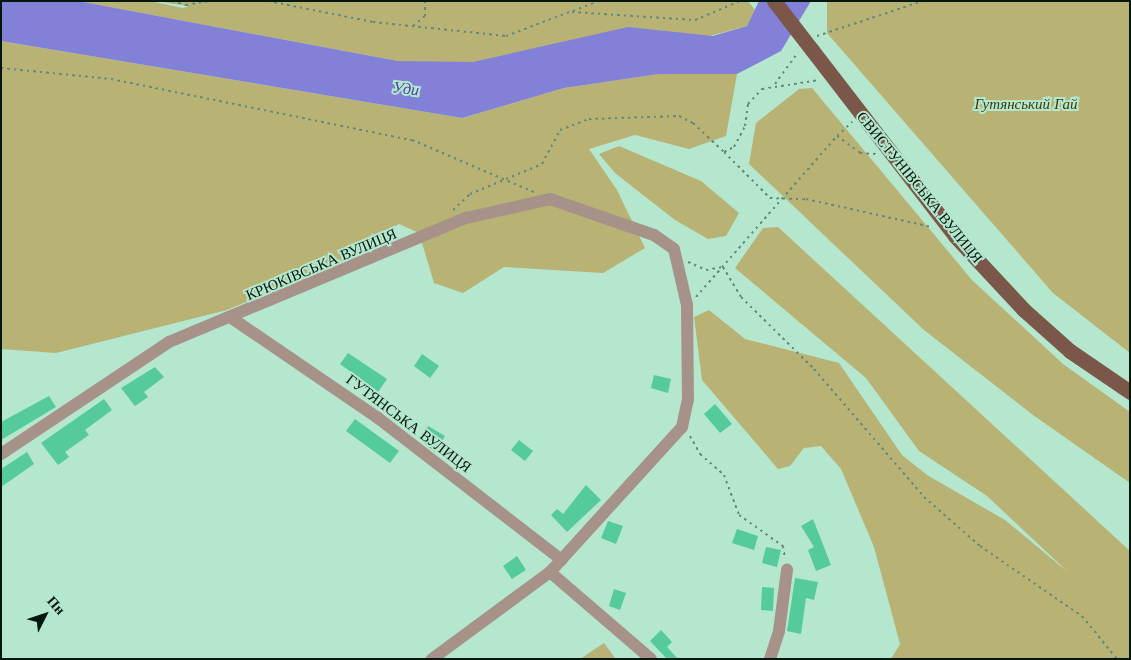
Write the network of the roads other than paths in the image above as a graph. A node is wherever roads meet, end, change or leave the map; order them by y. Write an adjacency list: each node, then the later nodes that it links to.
1 (774, 1): 3 (main road, СВИСТУНІВСЬКА ВУЛИЦЯ, bridge)
2 (232, 319): 4 (street, КРЮКІВСЬКА ВУЛИЦЯ); 5 (street, ГУТЯНСЬКА ВУЛИЦЯ); 5 (street, КРЮКІВСЬКА ВУЛИЦЯ)
3 (1130, 392)
4 (1, 454)
5 (562, 560): 7 (street)
6 (787, 570): 10 (street)
7 (550, 572): 8 (street); 9 (street)
8 (432, 659)
9 (650, 659)
10 (770, 659)

